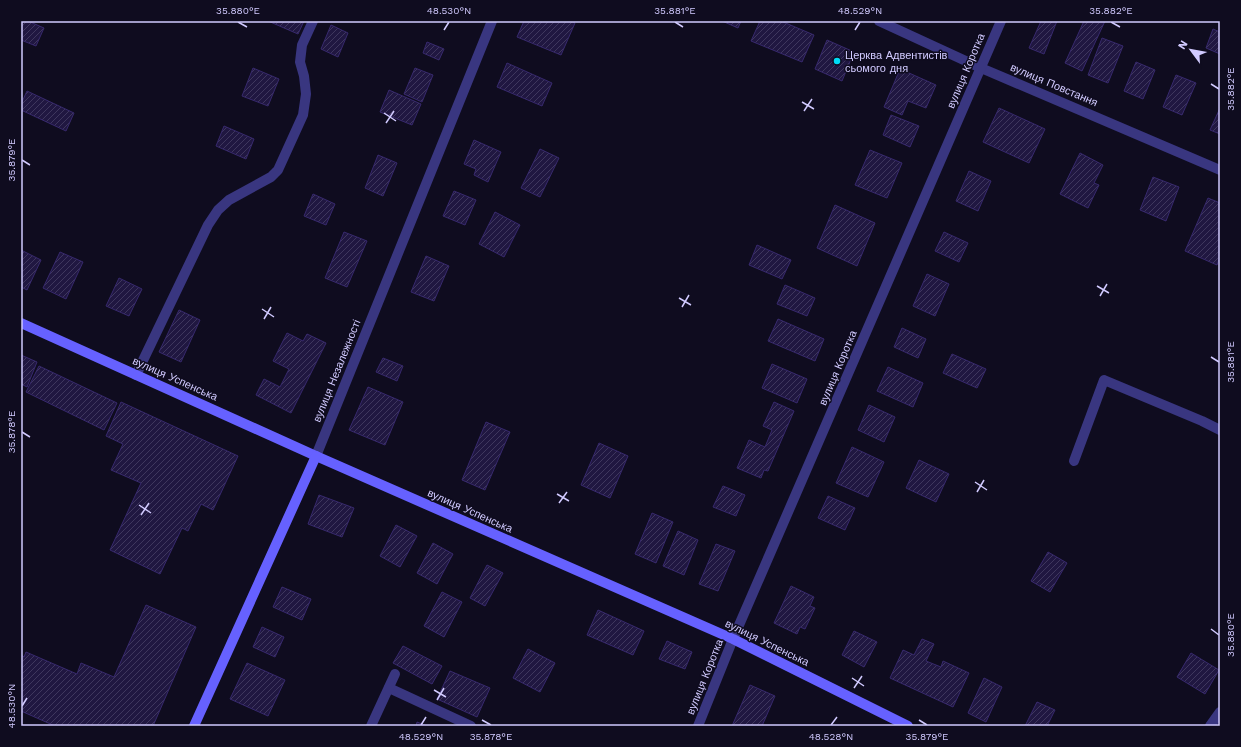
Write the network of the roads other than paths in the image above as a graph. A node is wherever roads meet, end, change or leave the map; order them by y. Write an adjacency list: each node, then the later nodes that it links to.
1 (313, 21): 8 (street)
2 (492, 21): 10 (street, вулиця Незалежності)
3 (879, 21): 5 (street, вулиця Повстання)
4 (1001, 21): 5 (street, вулиця Коротка)
5 (981, 68): 6 (street, вулиця Повстання); 12 (street, вулиця Коротка)
6 (1220, 170)
7 (21, 323): 8 (street, вулиця Успенська)
8 (136, 375): 10 (street, вулиця Успенська)
9 (1220, 430): 11 (street)
10 (316, 456): 12 (street, вулиця Успенська); 16 (street, вулиця Незалежності)
11 (1074, 461)
12 (733, 639): 19 (street, вулиця Коротка); 20 (street, вулиця Успенська)
13 (396, 674): 14 (street)
14 (389, 688): 17 (street); 18 (street)
15 (1220, 712): 21 (street)
16 (194, 726)
17 (371, 726)
18 (472, 726)
19 (698, 726)
20 (908, 726)
21 (1210, 726)

